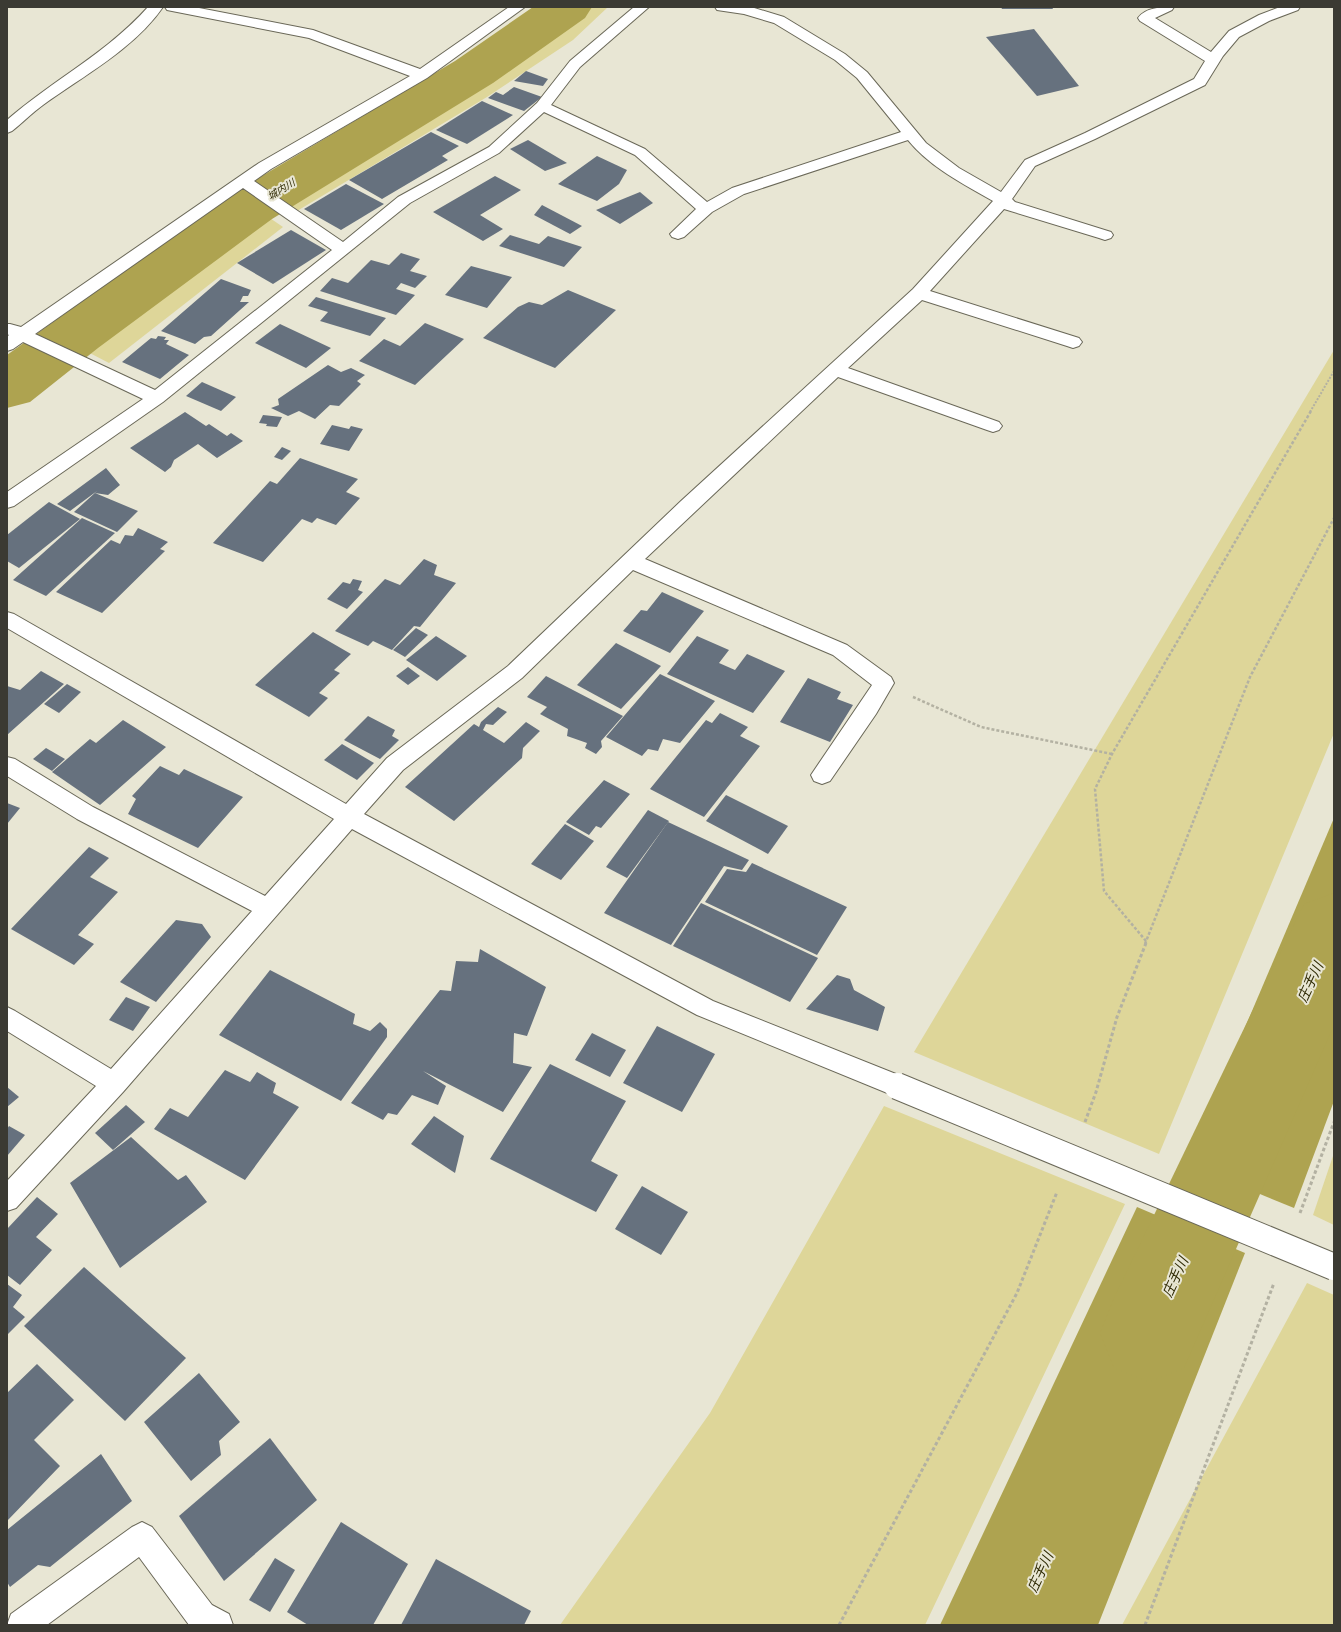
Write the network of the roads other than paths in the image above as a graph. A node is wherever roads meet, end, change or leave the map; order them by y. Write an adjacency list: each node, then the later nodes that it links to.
1 (156, 7): 11 (street)
2 (172, 7): 9 (street)
3 (518, 7): 9 (street)
4 (642, 7): 10 (street)
5 (722, 7): 12 (street)
6 (1167, 7): 8 (street)
7 (1293, 7): 8 (street)
8 (1213, 60): 14 (street)
9 (422, 75): 13 (street)
10 (542, 106): 15 (street); 18 (street)
11 (7, 128)
12 (911, 134): 14 (street); 15 (street)
13 (243, 181): 18 (street); 20 (street)
14 (1003, 200): 17 (street); 19 (street)
15 (706, 208): 16 (street)
16 (678, 234)
17 (1105, 235)
18 (344, 250): 23 (street)
19 (919, 293): 21 (street); 22 (street)
20 (11, 336): 23 (street)
21 (1073, 342)
22 (835, 370): 24 (street); 26 (street)
23 (157, 398): 25 (street)
24 (993, 426)
25 (7, 501)
26 (631, 561): 29 (street); 30 (street)
27 (7, 619): 30 (street)
28 (7, 765): 31 (street)
29 (822, 774)
30 (348, 816): 31 (street); 35 (street, bridge)
31 (268, 908): 33 (street)
32 (7, 1018): 33 (street)
33 (114, 1084): 34 (street)
34 (7, 1199)
35 (1334, 1267)
36 (22, 1625): 37 (street)
37 (218, 1625)

